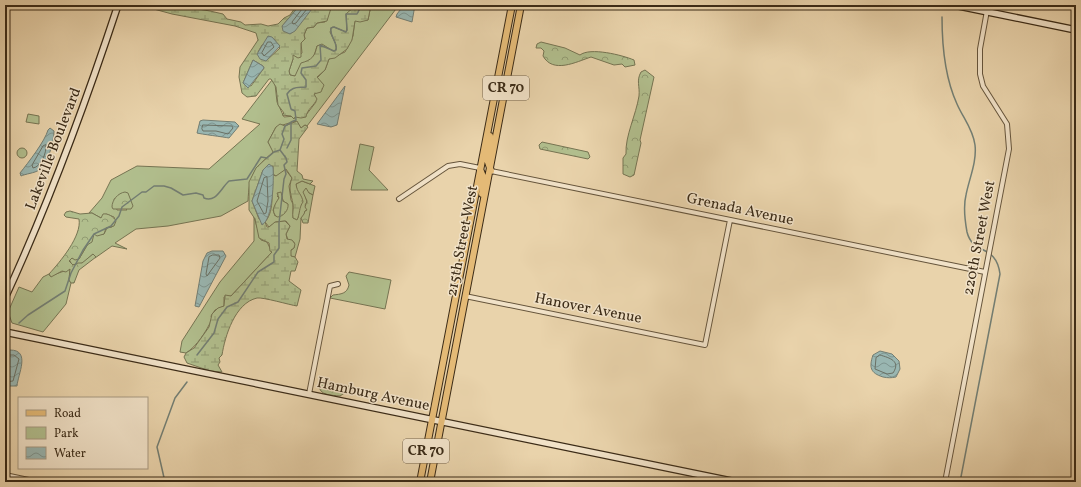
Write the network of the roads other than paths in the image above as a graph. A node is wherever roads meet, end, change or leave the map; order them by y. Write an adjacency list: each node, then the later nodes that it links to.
1 (118, 5): 17 (street, Lakeville Boulevard)
2 (512, 5): 8 (main road, 215th Street West / CR 70)
3 (522, 5): 10 (main road, 215th Street West / CR 70)
4 (954, 5): 6 (street)
5 (988, 5): 6 (street, 220th Street West)
6 (987, 12): 7 (street); 14 (street, 220th Street West)
7 (1076, 30)
8 (491, 109): 9 (main road, 215th Street West / CR 70); 10 (main road)
9 (480, 168): 11 (street); 13 (main road); 20 (main road, 215th Street West / CR 70)
10 (491, 171): 12 (street, Grenada Avenue); 13 (main road, 215th Street West / CR 70)
11 (398, 199)
12 (730, 220): 14 (street, Grenada Avenue); 16 (street, Hanover Avenue)
13 (477, 240): 16 (main road, 215th Street West / CR 70)
14 (985, 272): 27 (street, 220th Street West)
15 (338, 284): 19 (street)
16 (465, 296): 21 (main road, 215th Street West / CR 70)
17 (5, 298)
18 (5, 332): 19 (street, Hamburg Avenue)
19 (309, 394): 20 (street, Hamburg Avenue)
20 (432, 420): 21 (street, Hamburg Avenue); 24 (main road, 215th Street West / CR 70)
21 (441, 422): 25 (main road, 215th Street West / CR 70); 26 (street, Hamburg Avenue)
22 (5, 475): 23 (street)
23 (38, 482)
24 (420, 482)
25 (430, 482)
26 (736, 482)
27 (945, 482)

